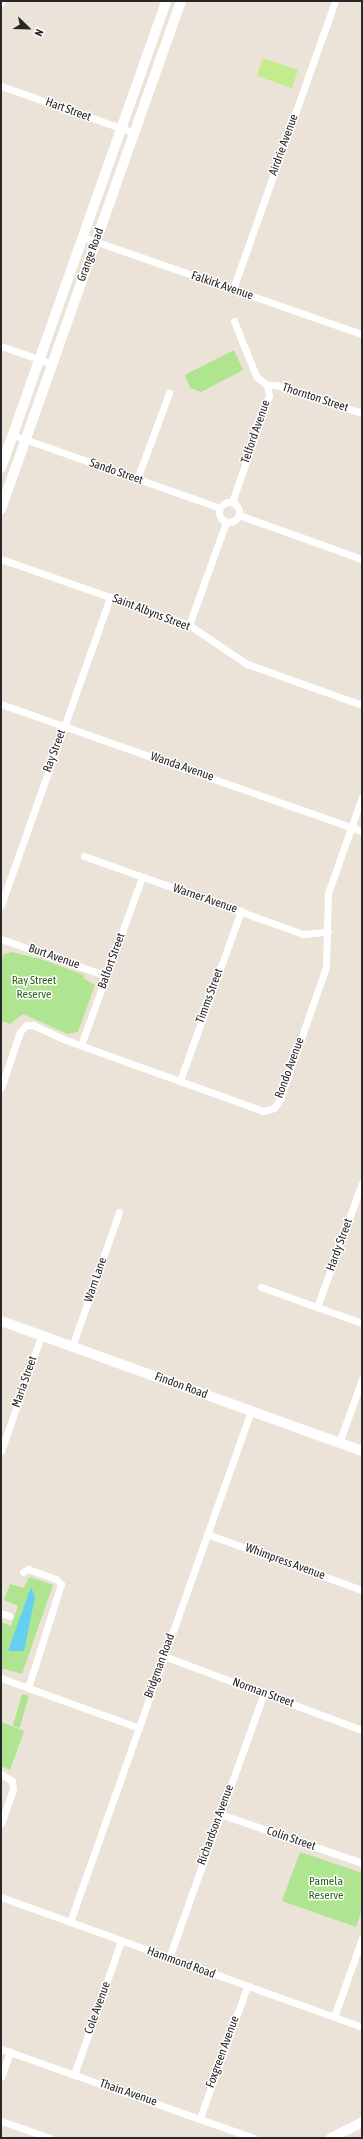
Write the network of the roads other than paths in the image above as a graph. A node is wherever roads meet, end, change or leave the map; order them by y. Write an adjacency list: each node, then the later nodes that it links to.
1 (166, 1): 5 (main road, Grange Road)
2 (181, 1): 6 (main road, Grange Road)
3 (335, 1): 9 (street, Airdrie Avenue)
4 (1, 86): 5 (street, Hart Street)
5 (121, 129): 6 (street, Hart Street); 7 (main road, Grange Road)
6 (135, 134): 8 (main road, Grange Road)
7 (83, 237): 8 (street, Falkirk Avenue); 13 (main road, Grange Road)
8 (96, 242): 9 (street, Falkirk Avenue); 14 (main road, Grange Road)
9 (233, 289): 11 (street, Falkirk Avenue)
10 (234, 321): 15 (street, Telford Avenue)
11 (362, 334)
12 (1, 346): 13 (street)
13 (39, 360): 14 (street); 18 (main road, Grange Road)
14 (52, 364): 19 (main road, Grange Road)
15 (267, 385): 17 (street, Thornton Street); 22 (street, Telford Avenue)
16 (169, 394): 21 (street)
17 (362, 413)
18 (13, 435): 19 (street, Sando Street); 20 (main road, Grange Road)
19 (26, 440): 21 (street, Sando Street); 24 (main road, Grange Road)
20 (1, 468)
21 (137, 479): 23 (street, Sando Street)
22 (232, 502): 23 (street); 25 (street)
23 (220, 508): 26 (street)
24 (1, 509)
25 (239, 515): 26 (street); 28 (street)
26 (226, 522): 30 (street)
27 (1, 559): 29 (street, Saint Albyns Street)
28 (362, 559)
29 (110, 597): 30 (street, Saint Albyns Street); 33 (street, Ray Street)
30 (189, 625): 32 (street, Saint Albyns Street)
31 (1, 704): 33 (street, Wanda Avenue)
32 (362, 705)
33 (64, 725): 35 (street, Wanda Avenue); 39 (street, Ray Street)
34 (362, 797): 35 (street, Rondo Avenue)
35 (351, 827): 36 (street, Wanda Avenue); 41 (street, Rondo Avenue)
36 (362, 831)
37 (84, 856): 38 (street, Warner Avenue)
38 (142, 876): 40 (street, Warner Avenue); 43 (street, Balfort Street)
39 (1, 905)
40 (241, 911): 41 (street, Warner Avenue); 45 (street, Timms Street)
41 (328, 932): 45 (street, Rondo Avenue)
42 (1, 939): 43 (street, Burt Avenue)
43 (106, 976): 44 (street, Balfort Street)
44 (80, 1045): 45 (street, Rondo Avenue); 46 (street, Rondo Avenue)
45 (180, 1081)
46 (1, 1088)
47 (362, 1183): 48 (street, Hardy Street)
48 (360, 1195): 51 (street, Hardy Street)
49 (119, 1212): 55 (street, Warn Lane)
50 (261, 1287): 51 (street)
51 (317, 1307): 53 (street)
52 (1, 1321): 54 (main road, Findon Road)
53 (362, 1323)
54 (41, 1336): 55 (main road, Findon Road); 59 (street, Maria Street)
55 (72, 1347): 57 (main road, Findon Road)
56 (362, 1379): 58 (street)
57 (251, 1411): 58 (main road, Findon Road); 61 (street, Bridgman Road)
58 (339, 1443): 60 (main road, Findon Road)
59 (1, 1451)
60 (362, 1451)
61 (207, 1534): 63 (street, Whimpress Avenue); 66 (street, Bridgman Road)
62 (23, 1572): 68 (street)
63 (362, 1590)
64 (1, 1613): 65 (street)
65 (10, 1616)
66 (164, 1656): 69 (street, Norman Street); 70 (street, Bridgman Road)
67 (1, 1678): 68 (street)
68 (28, 1688): 70 (street)
69 (264, 1693): 71 (street, Norman Street); 73 (street, Richardson Avenue)
70 (139, 1728): 77 (street, Bridgman Road)
71 (362, 1730)
72 (1, 1774): 74 (street)
73 (220, 1814): 75 (street, Colin Street); 80 (street, Richardson Avenue)
74 (1, 1823)
75 (362, 1863)
76 (1, 1897): 77 (street, Hammond Road)
77 (70, 1922): 79 (street, Hammond Road)
78 (362, 1938): 82 (street)
79 (121, 1941): 80 (street, Hammond Road); 86 (street, Cole Avenue)
80 (169, 1958): 81 (street, Hammond Road)
81 (247, 1987): 82 (street, Hammond Road); 88 (street, Foxgreen Avenue)
82 (334, 2017): 83 (street, Hammond Road)
83 (362, 2027)
84 (1, 2049): 85 (street, Thain Avenue)
85 (10, 2052): 86 (street, Thain Avenue); 87 (street)
86 (74, 2075): 88 (street, Thain Avenue)
87 (1, 2076)
88 (200, 2118): 92 (street, Thain Avenue)
89 (1, 2121): 91 (street)
90 (362, 2122): 93 (main road)
91 (50, 2138)
92 (254, 2138)
93 (332, 2138)

